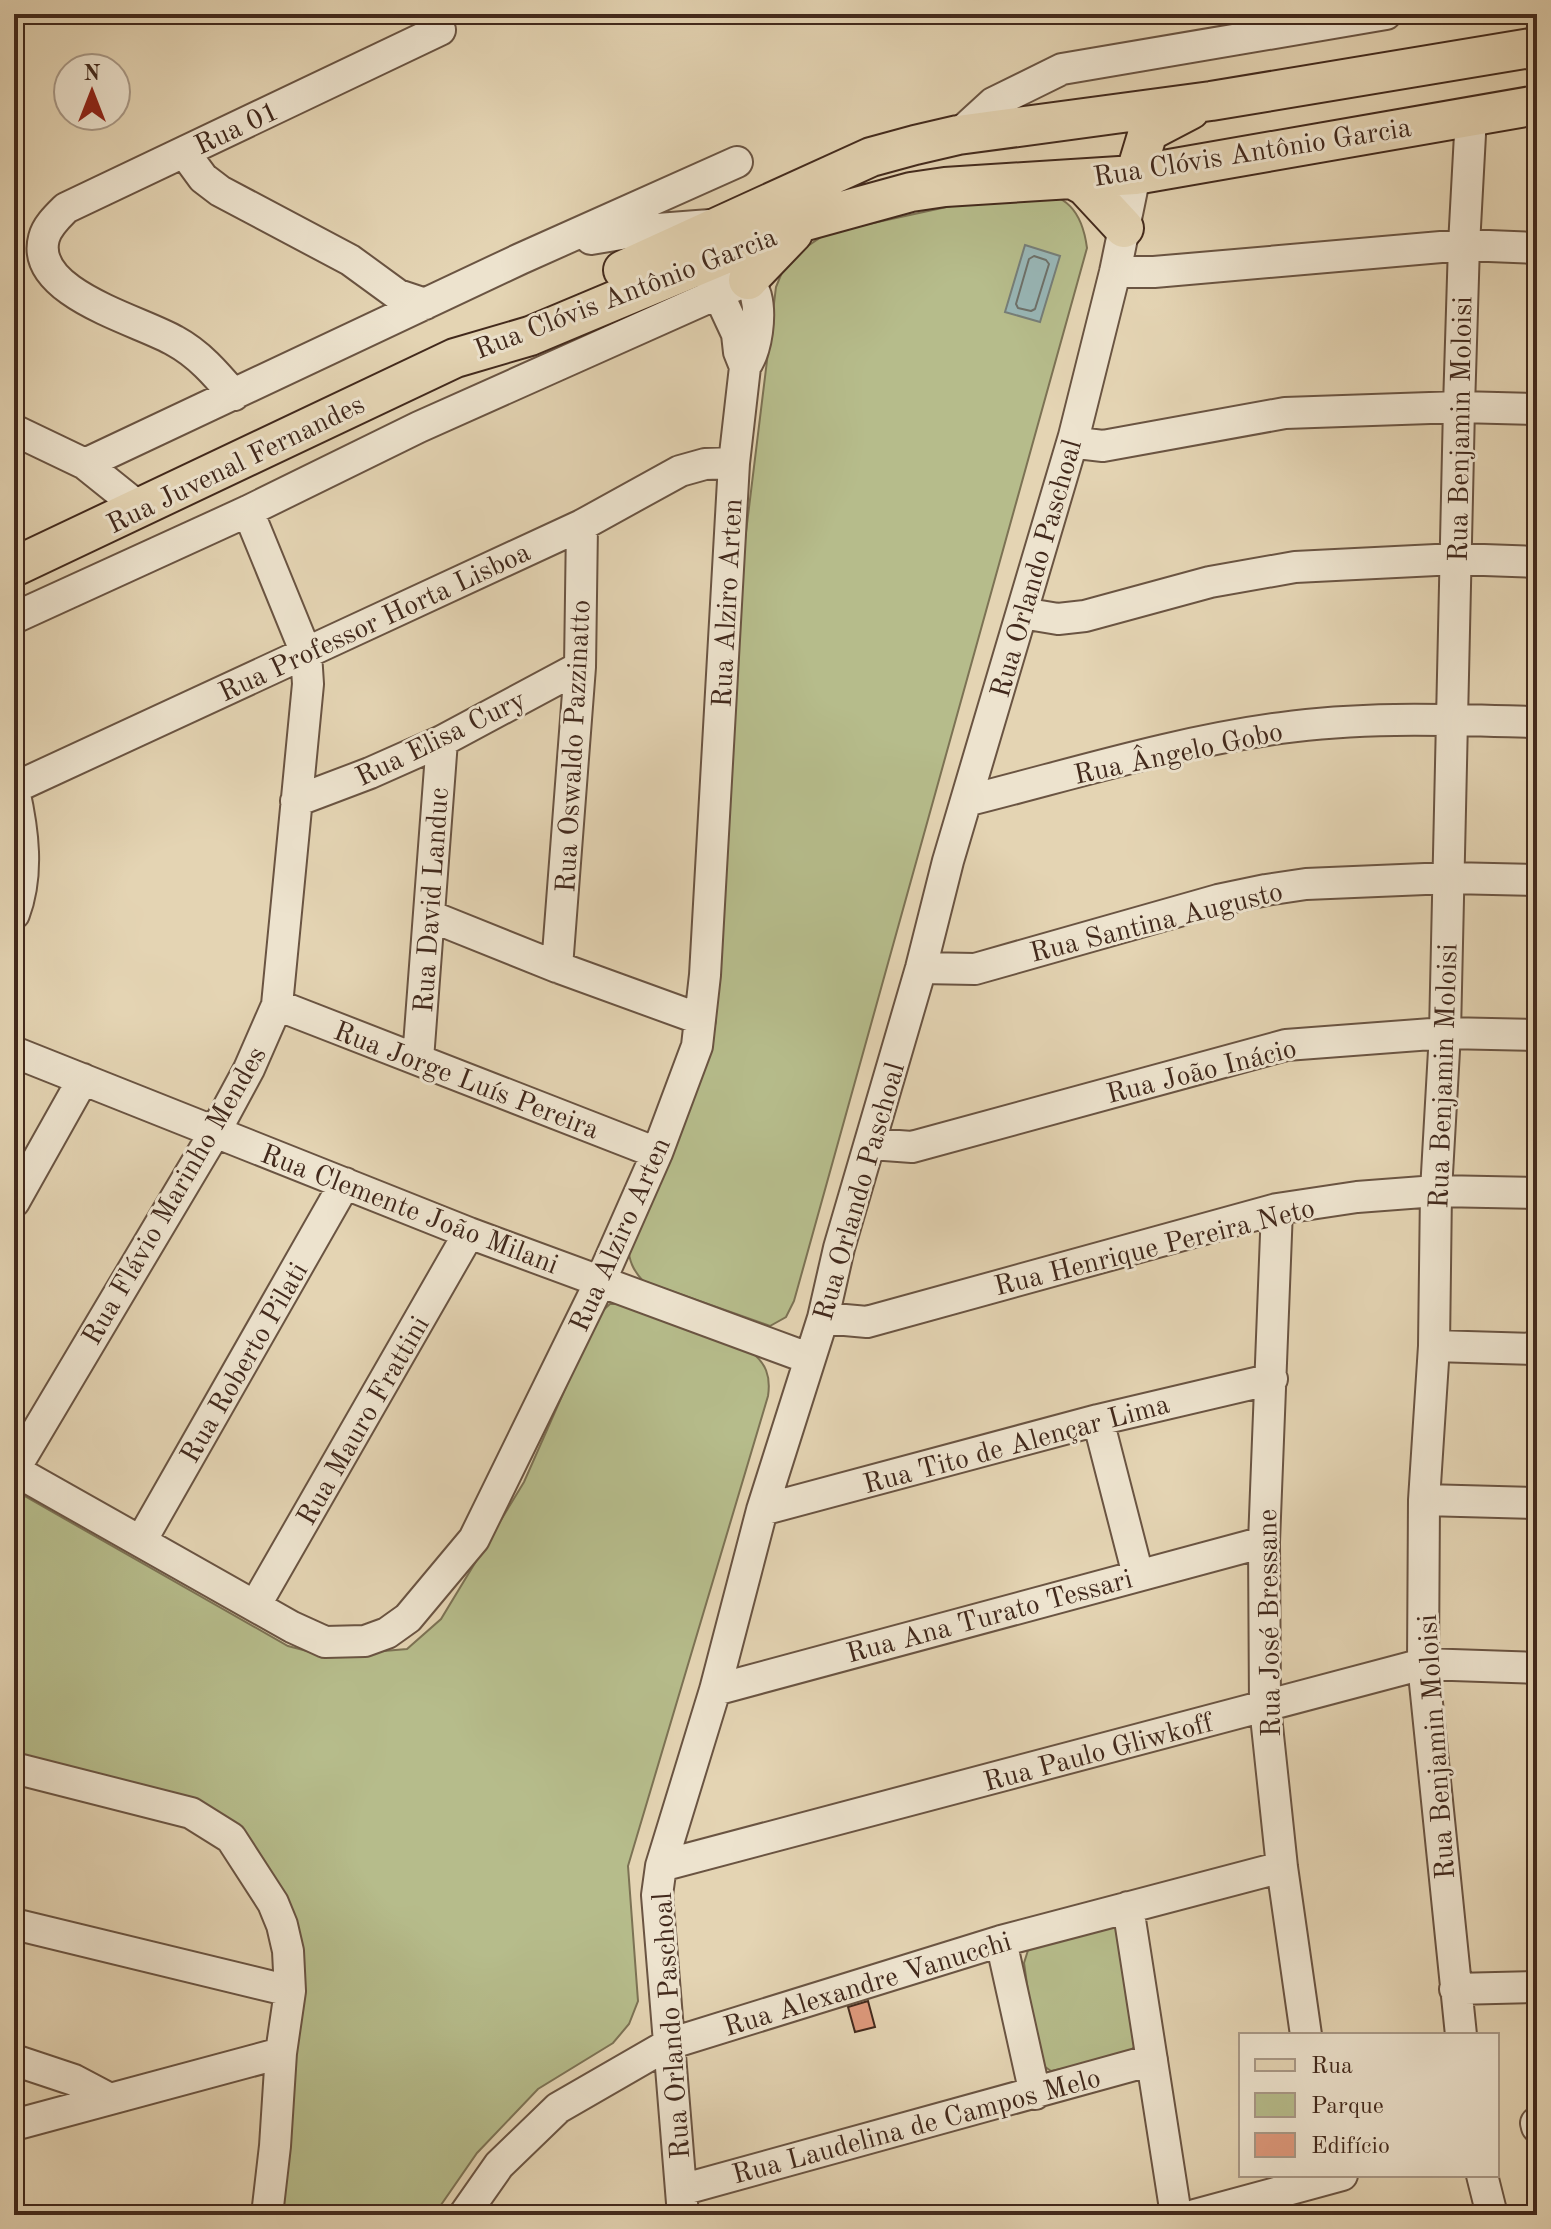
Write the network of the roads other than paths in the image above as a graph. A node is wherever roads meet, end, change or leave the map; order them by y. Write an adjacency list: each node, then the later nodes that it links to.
1 (1386, 14): 7 (street)
2 (440, 30): 8 (street, Rua 01)
3 (1537, 47): 4 (main road, Rua Clóvis Antônio Garcia)
4 (1211, 101): 7 (main road, Rua Clóvis Antônio Garcia); 10 (main road)
5 (1537, 105): 6 (main road, Rua Clóvis Antônio Garcia)
6 (1471, 116): 10 (main road, Rua Clóvis Antônio Garcia); 13 (street, Rua Benjamin Moloisi)
7 (958, 135): 15 (main road, Rua Clóvis Antônio Garcia)
8 (184, 152): 18 (street); 20 (street, Rua 01)
9 (737, 162): 16 (street)
10 (1135, 175): 11 (main road, Rua Clóvis Antônio Garcia); 12 (street, Rua Orlando Paschoal)
11 (1072, 179): 12 (main road); 15 (main road, Rua Clóvis Antônio Garcia)
12 (1124, 228): 17 (street, Rua Orlando Paschoal)
13 (1464, 245): 14 (street); 17 (street); 21 (street, Rua Benjamin Moloisi)
14 (1537, 248)
15 (716, 254): 16 (street); 19 (main road, Rua Clóvis Antônio Garcia); 25 (street, Rua Alziro Arten); 28 (street, Rua Juvenal Fernandes)
16 (520, 259): 18 (street)
17 (1115, 272): 24 (street, Rua Orlando Paschoal)
18 (425, 304): 20 (street)
19 (455, 358): 27 (main road, Rua Juvenal Fernandes)
20 (234, 395): 26 (street)
21 (1459, 407): 22 (street); 24 (street); 30 (street, Rua Benjamin Moloisi)
22 (1537, 409)
23 (14, 430): 26 (street)
24 (1074, 436): 33 (street, Rua Orlando Paschoal)
25 (734, 463): 29 (street, Rua Professor Horta Lisboa); 50 (street, Rua Alziro Arten)
26 (85, 464): 27 (street)
27 (141, 509): 32 (main road, Rua Juvenal Fernandes)
28 (248, 511): 34 (street, Rua Juvenal Fernandes); 35 (street)
29 (582, 525): 35 (street, Rua Professor Horta Lisboa); 36 (street, Rua Oswaldo Pazzinatto)
30 (1456, 559): 31 (street); 33 (street); 37 (street, Rua Benjamin Moloisi)
31 (1537, 562)
32 (14, 567)
33 (1022, 613): 42 (street, Rua Orlando Paschoal)
34 (14, 618)
35 (306, 653): 40 (street, Rua Professor Horta Lisboa); 41 (street, Rua Flávio Marinho Mendes)
36 (580, 667): 39 (street, Rua Elisa Cury); 47 (street, Rua Oswaldo Pazzinatto)
37 (1453, 720): 38 (street, Rua Ângelo Gobo); 42 (street, Rua Ângelo Gobo); 43 (street, Rua Benjamin Moloisi)
38 (1537, 722)
39 (442, 741): 41 (street, Rua Elisa Cury); 46 (street, Rua David Landuc)
40 (14, 789): 45 (street)
41 (296, 801): 49 (street, Rua Flávio Marinho Mendes)
42 (966, 801): 48 (street, Rua Orlando Paschoal)
43 (1449, 878): 44 (street, Rua Santina Augusto); 48 (street, Rua Santina Augusto); 51 (street, Rua Benjamin Moloisi)
44 (1537, 880)
45 (14, 914)
46 (430, 916): 47 (street); 54 (street, Rua David Landuc)
47 (557, 967): 50 (street)
48 (921, 968): 57 (street, Rua Orlando Paschoal)
49 (277, 1005): 54 (street, Rua Jorge Luís Pereira); 56 (street, Rua Flávio Marinho Mendes)
50 (700, 1019): 58 (street, Rua Alziro Arten)
51 (1445, 1033): 52 (street, Rua João Inácio); 57 (street, Rua João Inácio); 60 (street, Rua Benjamin Moloisi)
52 (1537, 1035)
53 (14, 1052): 55 (street, Rua Clemente João Milani)
54 (418, 1059): 58 (street, Rua Jorge Luís Pereira)
55 (83, 1079): 56 (street, Rua Clemente João Milani); 62 (street)
56 (215, 1132): 59 (street, Rua Clemente João Milani); 72 (street, Rua Flávio Marinho Mendes)
57 (871, 1144): 66 (street, Rua Orlando Paschoal)
58 (657, 1153): 65 (street, Rua Alziro Arten)
59 (345, 1183): 64 (street, Rua Clemente João Milani); 76 (street, Rua Roberto Pilati)
60 (1436, 1191): 61 (street, Rua Henrique Pereira Neto); 63 (street, Rua Henrique Pereira Neto); 67 (street, Rua Benjamin Moloisi)
61 (1537, 1193)
62 (14, 1202)
63 (1277, 1209): 66 (street, Rua Henrique Pereira Neto); 70 (street, Rua José Bressane)
64 (469, 1233): 65 (street, Rua Clemente João Milani); 79 (street, Rua Mauro Frattini)
65 (600, 1282): 69 (street, Rua Clemente João Milani); 79 (street, Rua Alziro Arten)
66 (823, 1318): 69 (street, Rua Orlando Paschoal)
67 (1434, 1346): 68 (street); 73 (street, Rua Benjamin Moloisi)
68 (1537, 1349)
69 (808, 1358): 75 (street, Rua Orlando Paschoal)
70 (1272, 1379): 71 (street, Rua Tito de Alençar Lima); 77 (street, Rua José Bressane)
71 (1098, 1420): 75 (street, Rua Tito de Alençar Lima); 78 (street)
72 (14, 1470): 76 (street, Rua Alziro Arten)
73 (1424, 1500): 74 (street); 80 (street, Rua Benjamin Moloisi)
74 (1537, 1503)
75 (762, 1510): 82 (street, Rua Orlando Paschoal)
76 (141, 1541): 79 (street, Rua Alziro Arten)
77 (1264, 1542): 78 (street, Rua Ana Turato Tessari); 83 (street, Rua José Bressane)
78 (1138, 1575): 82 (street, Rua Ana Turato Tessari)
79 (255, 1606)
80 (1423, 1664): 81 (street, Rua Paulo Gliwkoff); 83 (street, Rua Paulo Gliwkoff); 91 (street, Rua Benjamin Moloisi)
81 (1537, 1668)
82 (715, 1690): 85 (street, Rua Orlando Paschoal)
83 (1265, 1707): 85 (street, Rua Paulo Gliwkoff); 86 (street, Rua José Bressane)
84 (14, 1768): 92 (street)
85 (661, 1866): 95 (street, Rua Orlando Paschoal)
86 (1282, 1867): 87 (street, Rua Alexandre Vanucchi); 93 (street, Rua José Bressane)
87 (1128, 1907): 89 (street, Rua Alexandre Vanucchi); 98 (street)
88 (14, 1924): 92 (street)
89 (1001, 1941): 95 (street, Rua Alexandre Vanucchi); 99 (street)
90 (1537, 1987): 91 (street)
91 (1455, 1989): 94 (street, Rua Benjamin Moloisi)
92 (290, 1991): 96 (street)
93 (1306, 2033)
94 (1461, 2033)
95 (669, 2044): 104 (street, Rua Orlando Paschoal); 106 (street, Rua Alexandre Vanucchi)
96 (281, 2053): 100 (street); 105 (street)
97 (14, 2060): 100 (street)
98 (1152, 2060): 99 (street, Rua Laudelina de Campos Melo); 107 (street)
99 (1035, 2094): 104 (street, Rua Laudelina de Campos Melo)
100 (110, 2099): 101 (street)
101 (14, 2125)
102 (1328, 2177): 108 (street)
103 (1482, 2177): 109 (street)
104 (682, 2202)
105 (267, 2215)
106 (464, 2215)
107 (1176, 2215)
108 (1195, 2215)
109 (1492, 2215)

